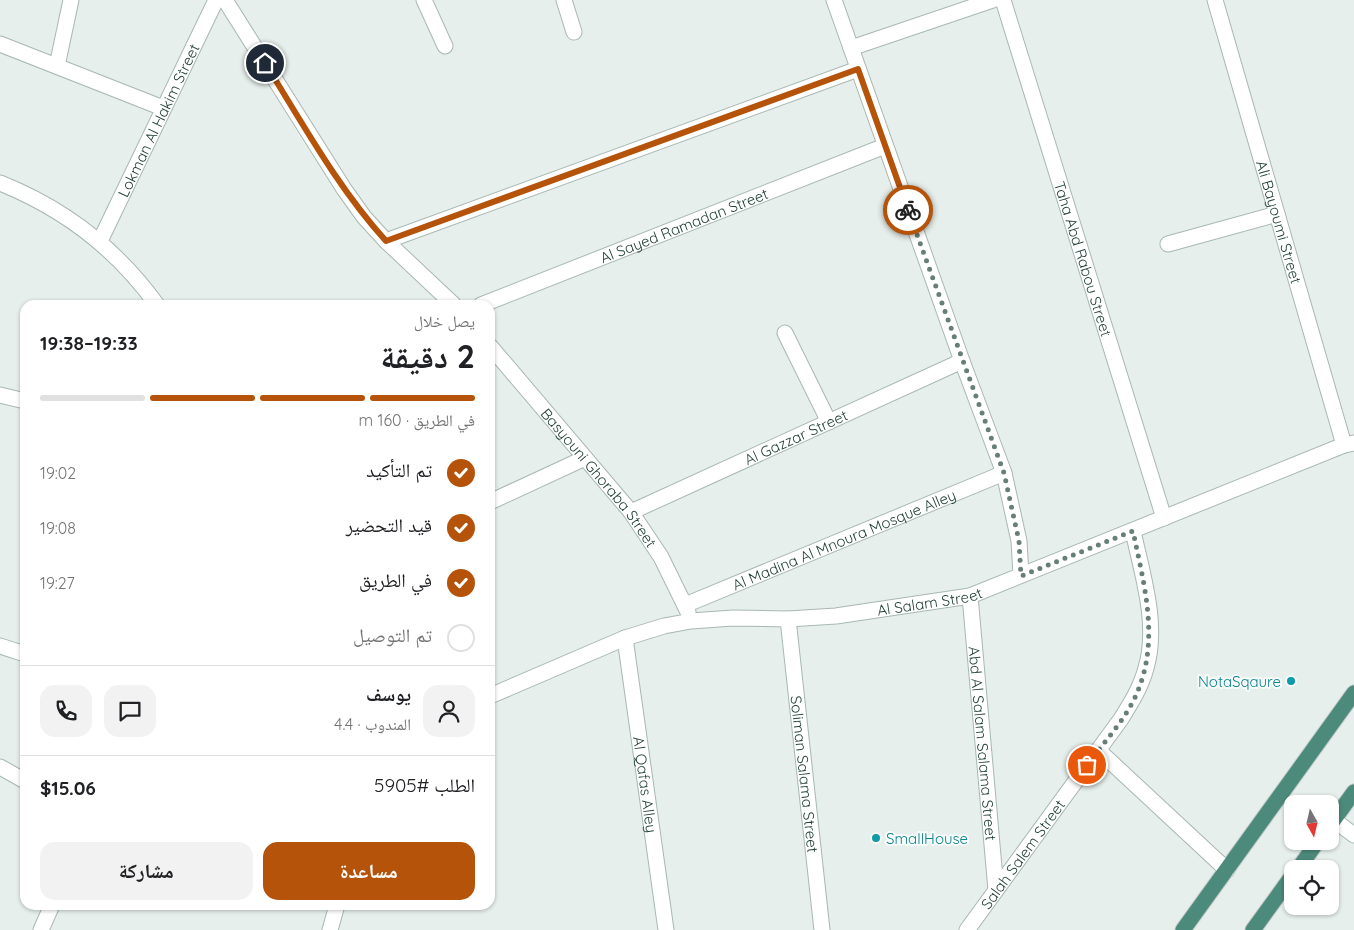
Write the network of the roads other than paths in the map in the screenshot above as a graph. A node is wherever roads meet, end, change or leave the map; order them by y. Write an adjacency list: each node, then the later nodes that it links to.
1 (71, 0): 14 (street)
2 (216, 0): 16 (street, Lokman Al Hakim Street)
3 (225, 0): 21 (street)
4 (424, 0): 12 (street)
5 (564, 0): 10 (street)
6 (834, 0): 13 (street)
7 (993, 0): 13 (street)
8 (1003, 0): 37 (street, Taha Abd Rabou Street)
9 (1215, 0): 19 (street, Ali Bayoumi Street)
10 (574, 32)
11 (0, 44): 14 (street)
12 (445, 46)
13 (851, 48): 15 (street)
14 (56, 66): 16 (street)
15 (858, 69): 17 (street); 21 (street)
16 (163, 108): 20 (street, Lokman Al Hakim Street)
17 (885, 146): 25 (street, Al Sayed Ramadan Street); 28 (street)
18 (0, 183): 20 (street)
19 (1277, 214): 22 (street); 32 (street, Ali Bayoumi Street)
20 (100, 241): 23 (street)
21 (386, 241): 24 (street)
22 (1168, 244)
23 (153, 300)
24 (449, 300)
25 (494, 300)
26 (785, 333): 31 (street)
27 (495, 352): 33 (street, Basyouni Ghoraba Street)
28 (962, 361): 31 (street, Al Gazzar Street); 34 (street)
29 (0, 395): 30 (street)
30 (20, 400)
31 (829, 422): 36 (street, Al Gazzar Street)
32 (1349, 444): 37 (street, Al Salam Street)
33 (585, 458): 35 (street); 36 (street, Basyouni Ghoraba Street)
34 (1004, 473): 39 (street); 41 (street, Al Madina Al Mnoura Mosque Alley)
35 (495, 500)
36 (631, 512): 41 (street, Basyouni Ghoraba Street)
37 (1164, 518): 38 (street, Al Salam Street)
38 (1133, 531): 39 (street, Al Salam Street); 49 (street, Salah Salem Street)
39 (1021, 576): 40 (street, Al Salam Street)
40 (970, 596): 42 (street, Al Salam Street); 58 (street, Abd Al Salam Salama Street)
41 (684, 605): 43 (street, Basyouni Ghoraba Street)
42 (788, 619): 43 (street, Al Salam Street); 64 (street, Soliman Salama Street)
43 (691, 621): 44 (street, Al Salam Street)
44 (625, 638): 48 (street, Al Salam Street); 63 (street, Al Qafas Alley)
45 (0, 646): 46 (street)
46 (20, 652)
47 (1354, 693): 56 (highway)
48 (495, 694)
49 (1098, 750): 56 (street); 58 (street, Salah Salem Street)
50 (0, 767): 51 (street)
51 (20, 777)
52 (1354, 792): 53 (highway)
53 (1339, 813)
54 (1339, 827): 55 (street)
55 (1354, 835)
56 (1227, 870): 66 (highway)
57 (1284, 887): 67 (highway)
58 (996, 890): 65 (street, Salah Salem Street)
59 (50, 910): 62 (street)
60 (336, 910): 61 (street)
61 (334, 929)
62 (41, 930)
63 (666, 930)
64 (822, 930)
65 (967, 930)
66 (1183, 930)
67 (1253, 930)

